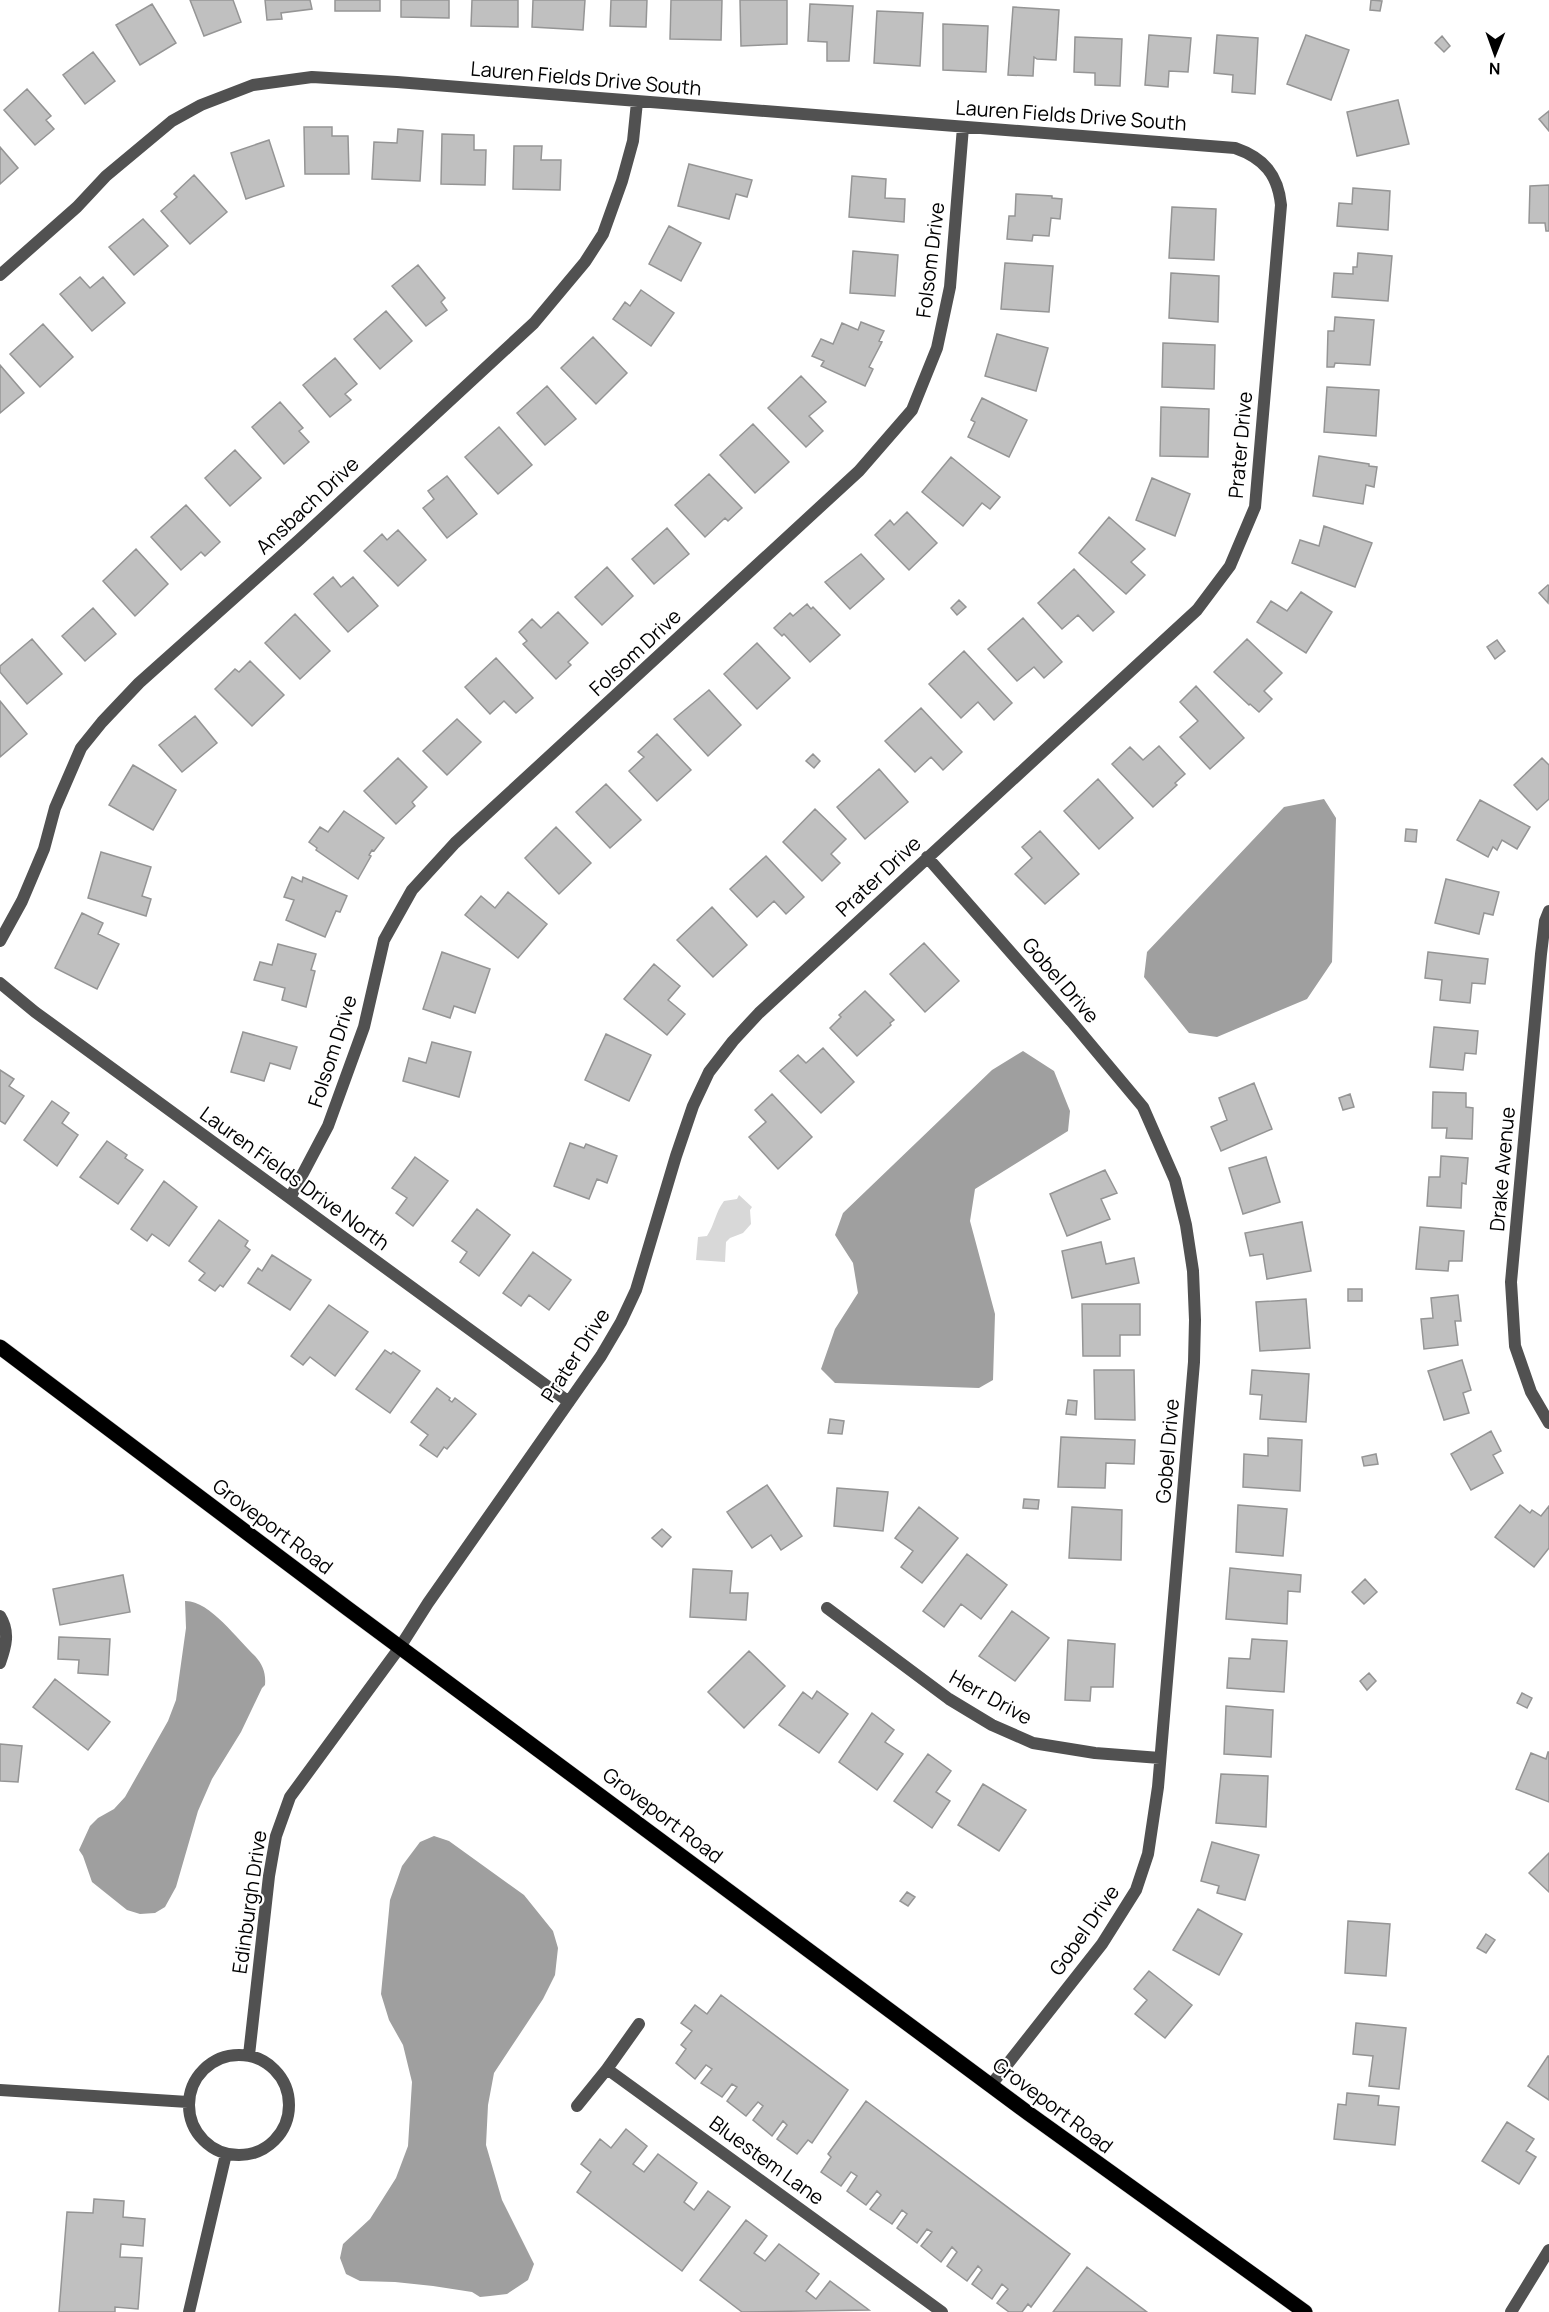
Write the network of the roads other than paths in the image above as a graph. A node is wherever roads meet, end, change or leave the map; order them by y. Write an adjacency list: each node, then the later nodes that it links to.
1 (637, 102): 2 (street, Lauren Fields Drive South); 4 (street, Lauren Fields Drive South); 7 (street, Ansbach Drive)
2 (963, 126): 3 (street, Lauren Fields Drive South); 9 (street, Folsom Drive)
3 (1235, 148): 5 (street, Prater Drive)
4 (0, 275)
5 (927, 857): 11 (street, Prater Drive); 17 (street, Gobel Drive)
6 (1549, 911): 12 (street, Drake Avenue)
7 (0, 941)
8 (0, 983): 9 (street, Lauren Fields Drive North)
9 (290, 1198): 11 (street, Lauren Fields Drive North)
10 (0, 1347): 15 (main road, Groveport Road)
11 (569, 1402): 15 (street, Prater Drive)
12 (1549, 1423)
13 (827, 1608): 17 (street, Herr Drive)
14 (0, 1616): 16 (street)
15 (400, 1647): 19 (street, Edinburgh Drive); 21 (main road, Groveport Road)
16 (0, 1663)
17 (1160, 1758): 21 (street, Gobel Drive)
18 (639, 2024): 20 (street)
19 (249, 2055): 23 (street); 25 (street)
20 (607, 2069): 24 (street); 28 (street, Bluestem Lane)
21 (991, 2085): 29 (main road, Groveport Road)
22 (0, 2090): 23 (street)
23 (188, 2102): 25 (street)
24 (577, 2106)
25 (226, 2154): 27 (street)
26 (1549, 2250): 30 (street)
27 (189, 2312)
28 (942, 2312)
29 (1305, 2312)
30 (1511, 2312)

